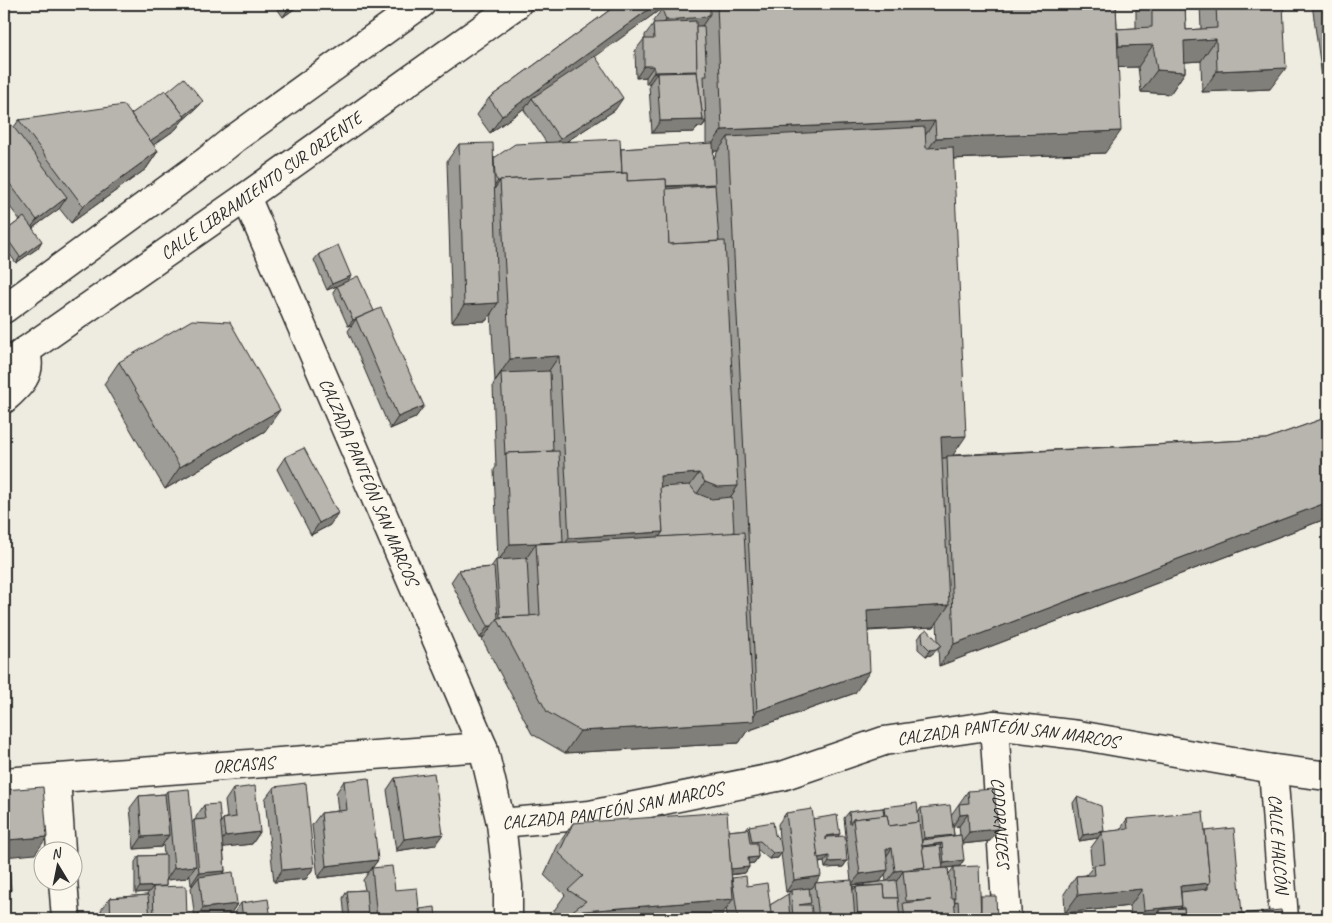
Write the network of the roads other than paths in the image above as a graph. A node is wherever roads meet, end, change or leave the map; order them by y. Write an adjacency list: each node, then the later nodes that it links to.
1 (421, 4): 4 (street)
2 (517, 4): 3 (street, CALLE LIBRAMIENTO SUR ORIENTE)
3 (246, 197): 5 (street, CALLE LIBRAMIENTO SUR ORIENTE); 8 (street, CALZADA PANTEÓN SAN MARCOS)
4 (4, 309)
5 (14, 359): 6 (street)
6 (4, 400)
7 (994, 725): 9 (street, CALZADA PANTEÓN SAN MARCOS); 13 (street, CALZADA PANTEÓN SAN MARCOS); 18 (street, CODORNICES)
8 (483, 747): 11 (street, ORCASAS); 13 (street, CALZADA PANTEÓN SAN MARCOS)
9 (1273, 768): 10 (street, CALZADA PANTEÓN SAN MARCOS); 19 (street, CALLE HALCÓN)
10 (1328, 776)
11 (56, 778): 12 (street, ORCASAS); 14 (street)
12 (4, 782)
13 (501, 823): 17 (street)
14 (60, 840)
15 (64, 890): 16 (street)
16 (66, 919)
17 (508, 919)
18 (1008, 919)
19 (1284, 919)

